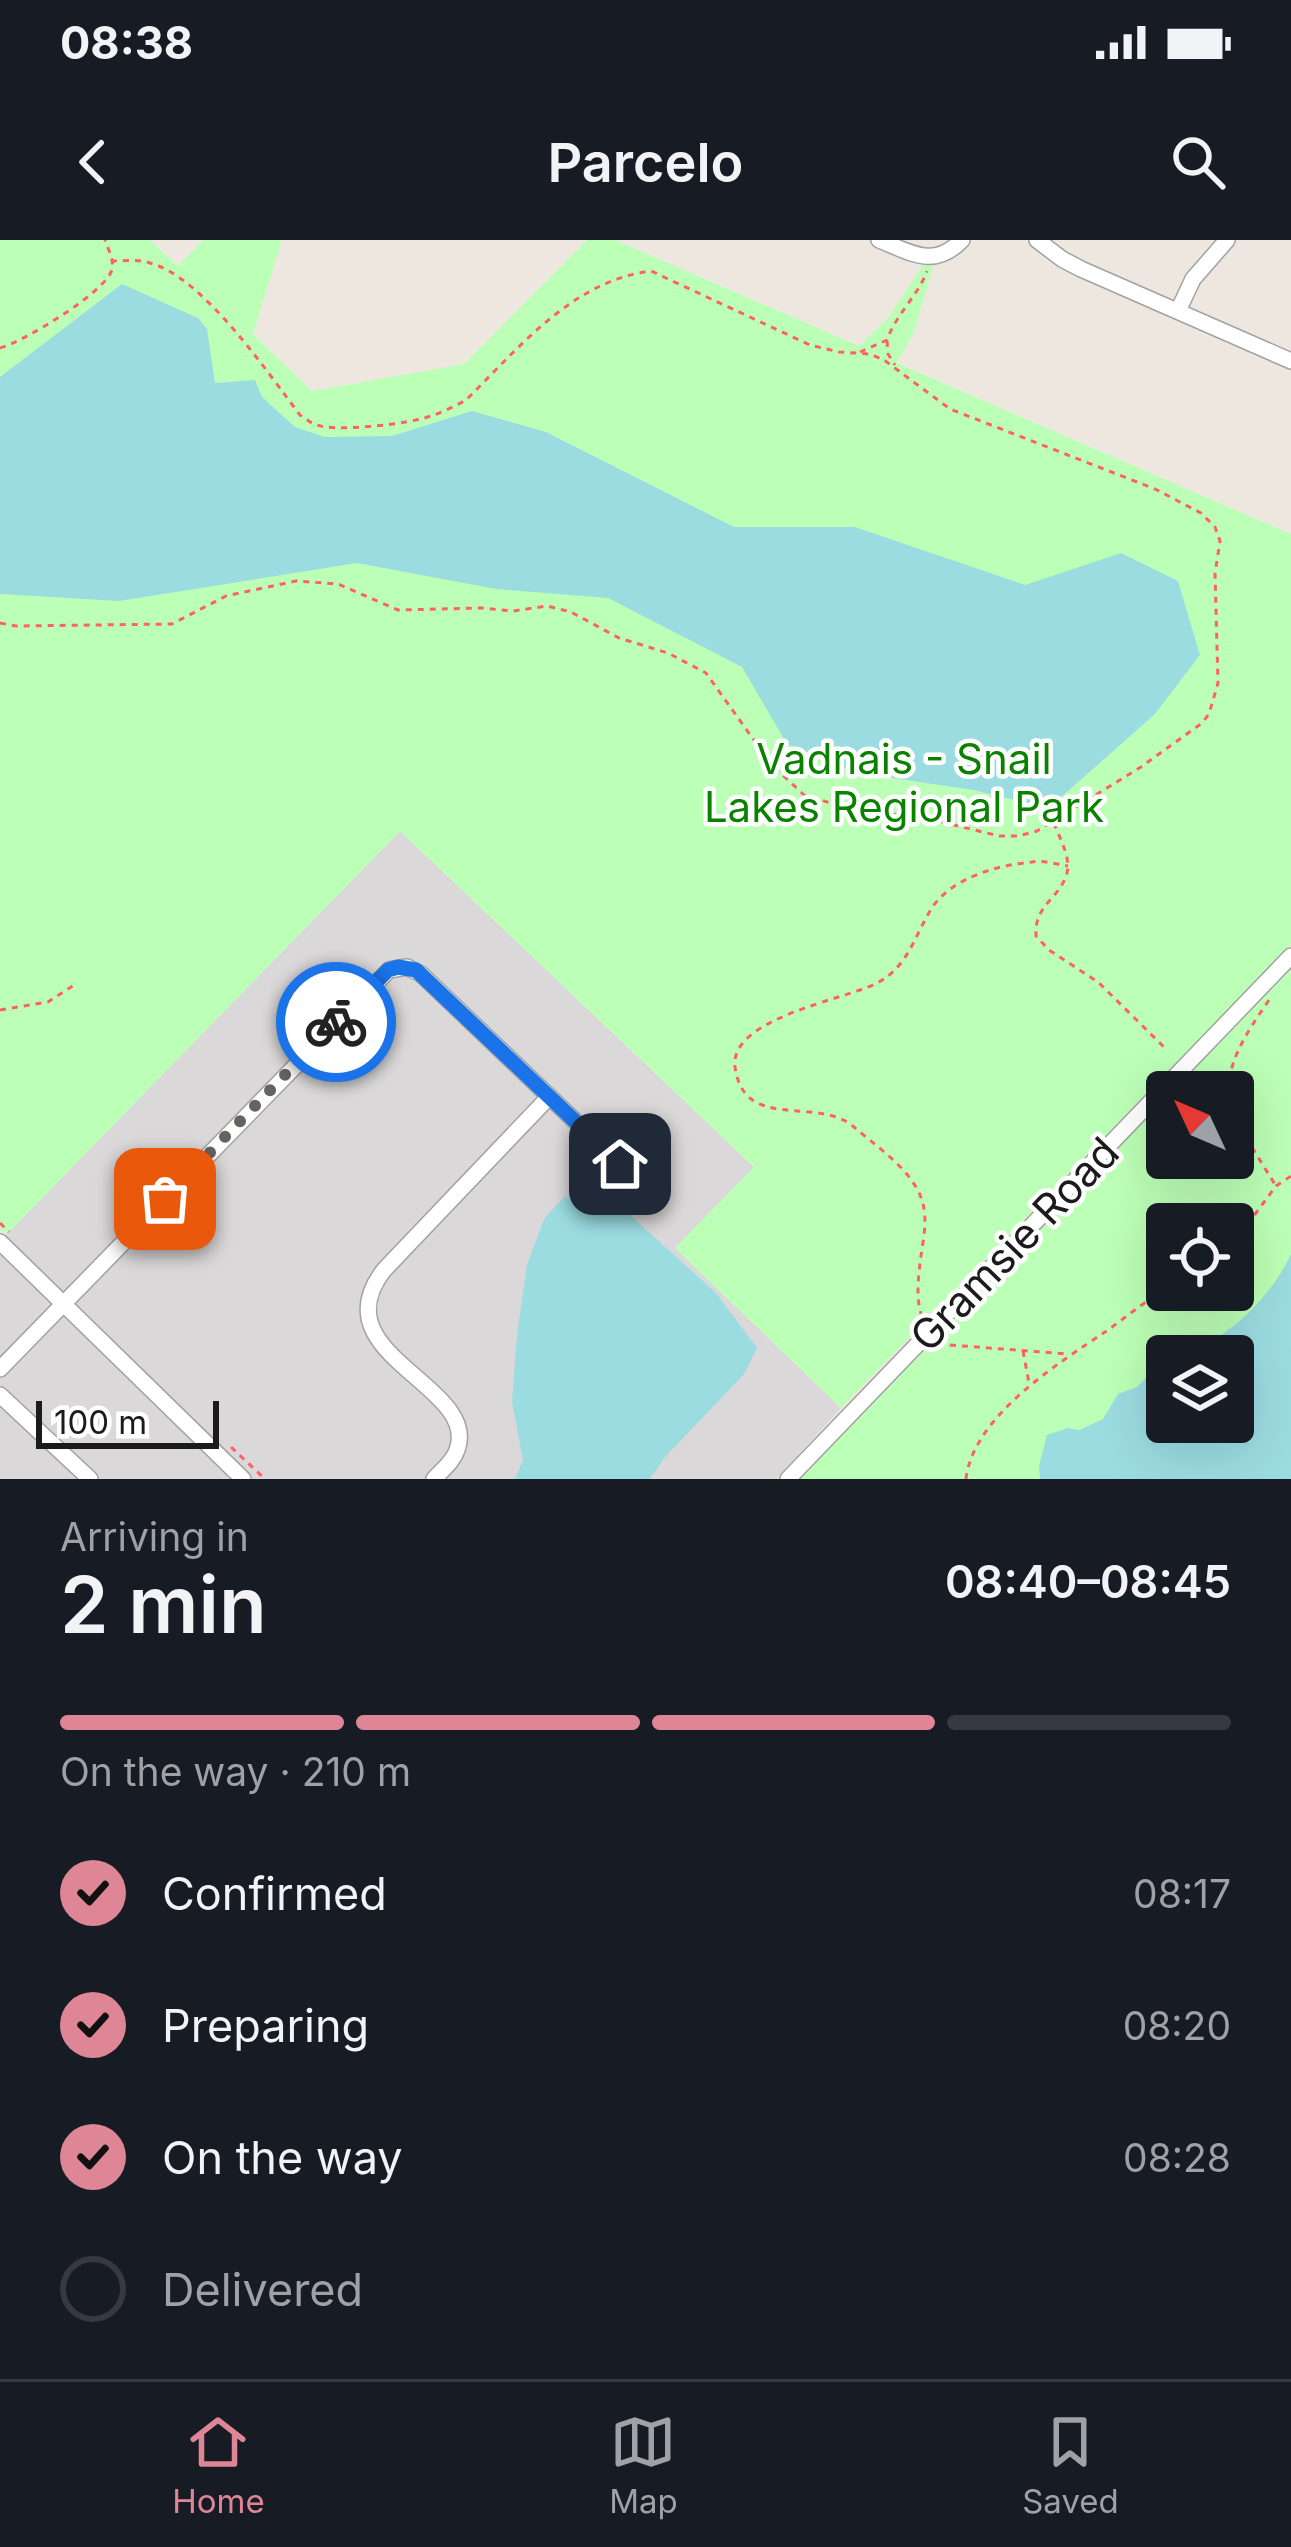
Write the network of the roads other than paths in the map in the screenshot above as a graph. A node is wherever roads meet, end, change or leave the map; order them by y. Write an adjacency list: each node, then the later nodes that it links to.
1 (879, 240): 2 (street)
2 (962, 240)
3 (1037, 240): 5 (street)
4 (1227, 240): 5 (street)
5 (1178, 311): 6 (street)
6 (1291, 361)
7 (1291, 956): 17 (street, Gramsie Road)
8 (549, 1097): 9 (street); 11 (street); 16 (street)
9 (620, 1164)
10 (0, 1242): 11 (street)
11 (62, 1305): 12 (street); 15 (street)
12 (0, 1369)
13 (0, 1395): 14 (street)
14 (89, 1479)
15 (243, 1479)
16 (434, 1479)
17 (788, 1479)

